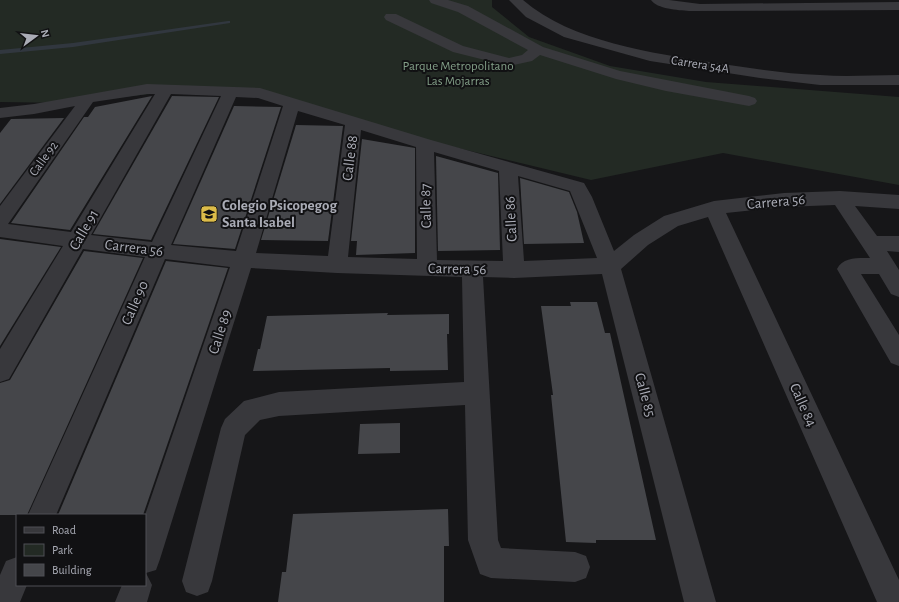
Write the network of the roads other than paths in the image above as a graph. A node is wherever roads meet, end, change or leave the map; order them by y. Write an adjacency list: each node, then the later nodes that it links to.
1 (434, 0): 6 (street)
2 (514, 0): 7 (street, Carrera 54A)
3 (657, 0): 4 (street)
4 (899, 6)
5 (391, 17): 6 (street)
6 (538, 50): 11 (street)
7 (899, 80)
8 (166, 89): 9 (street); 10 (street); 22 (street, Calle 91)
9 (231, 91): 12 (street); 25 (street, Calle 90)
10 (88, 99): 13 (street); 20 (street, Calle 92)
11 (748, 101)
12 (292, 104): 14 (street); 26 (street, Calle 89)
13 (2, 115)
14 (354, 123): 15 (street); 27 (street, Calle 88)
15 (425, 144): 16 (street); 30 (street, Calle 87)
16 (508, 168): 28 (street, Calle 85); 32 (street, Calle 86)
17 (840, 198): 18 (street, Carrera 56); 19 (street, Carrera 56); 23 (street)
18 (899, 202)
19 (714, 208): 28 (street, Carrera 56); 46 (street, Calle 84)
20 (0, 220)
21 (0, 230): 22 (street, Carrera 56)
22 (78, 240): 25 (street, Carrera 56); 35 (street, Calle 91)
23 (870, 243): 24 (street); 29 (street)
24 (899, 244)
25 (158, 251): 26 (street, Carrera 56); 37 (street, Calle 90)
26 (244, 260): 27 (street, Carrera 56); 38 (street, Calle 89)
27 (337, 265): 30 (street, Carrera 56)
28 (610, 266): 32 (street, Carrera 56); 45 (street, Calle 85)
29 (884, 266): 33 (street); 34 (street)
30 (427, 268): 31 (street, Carrera 56)
31 (472, 270): 32 (street, Carrera 56); 36 (street)
32 (514, 270)
33 (899, 288)
34 (899, 356)
35 (0, 371)
36 (477, 393): 39 (street); 41 (street)
37 (42, 514)
38 (146, 556)
39 (575, 567)
40 (16, 574): 43 (street)
41 (197, 581)
42 (137, 586): 44 (street)
43 (4, 602)
44 (131, 602)
45 (700, 602)
46 (893, 602)

